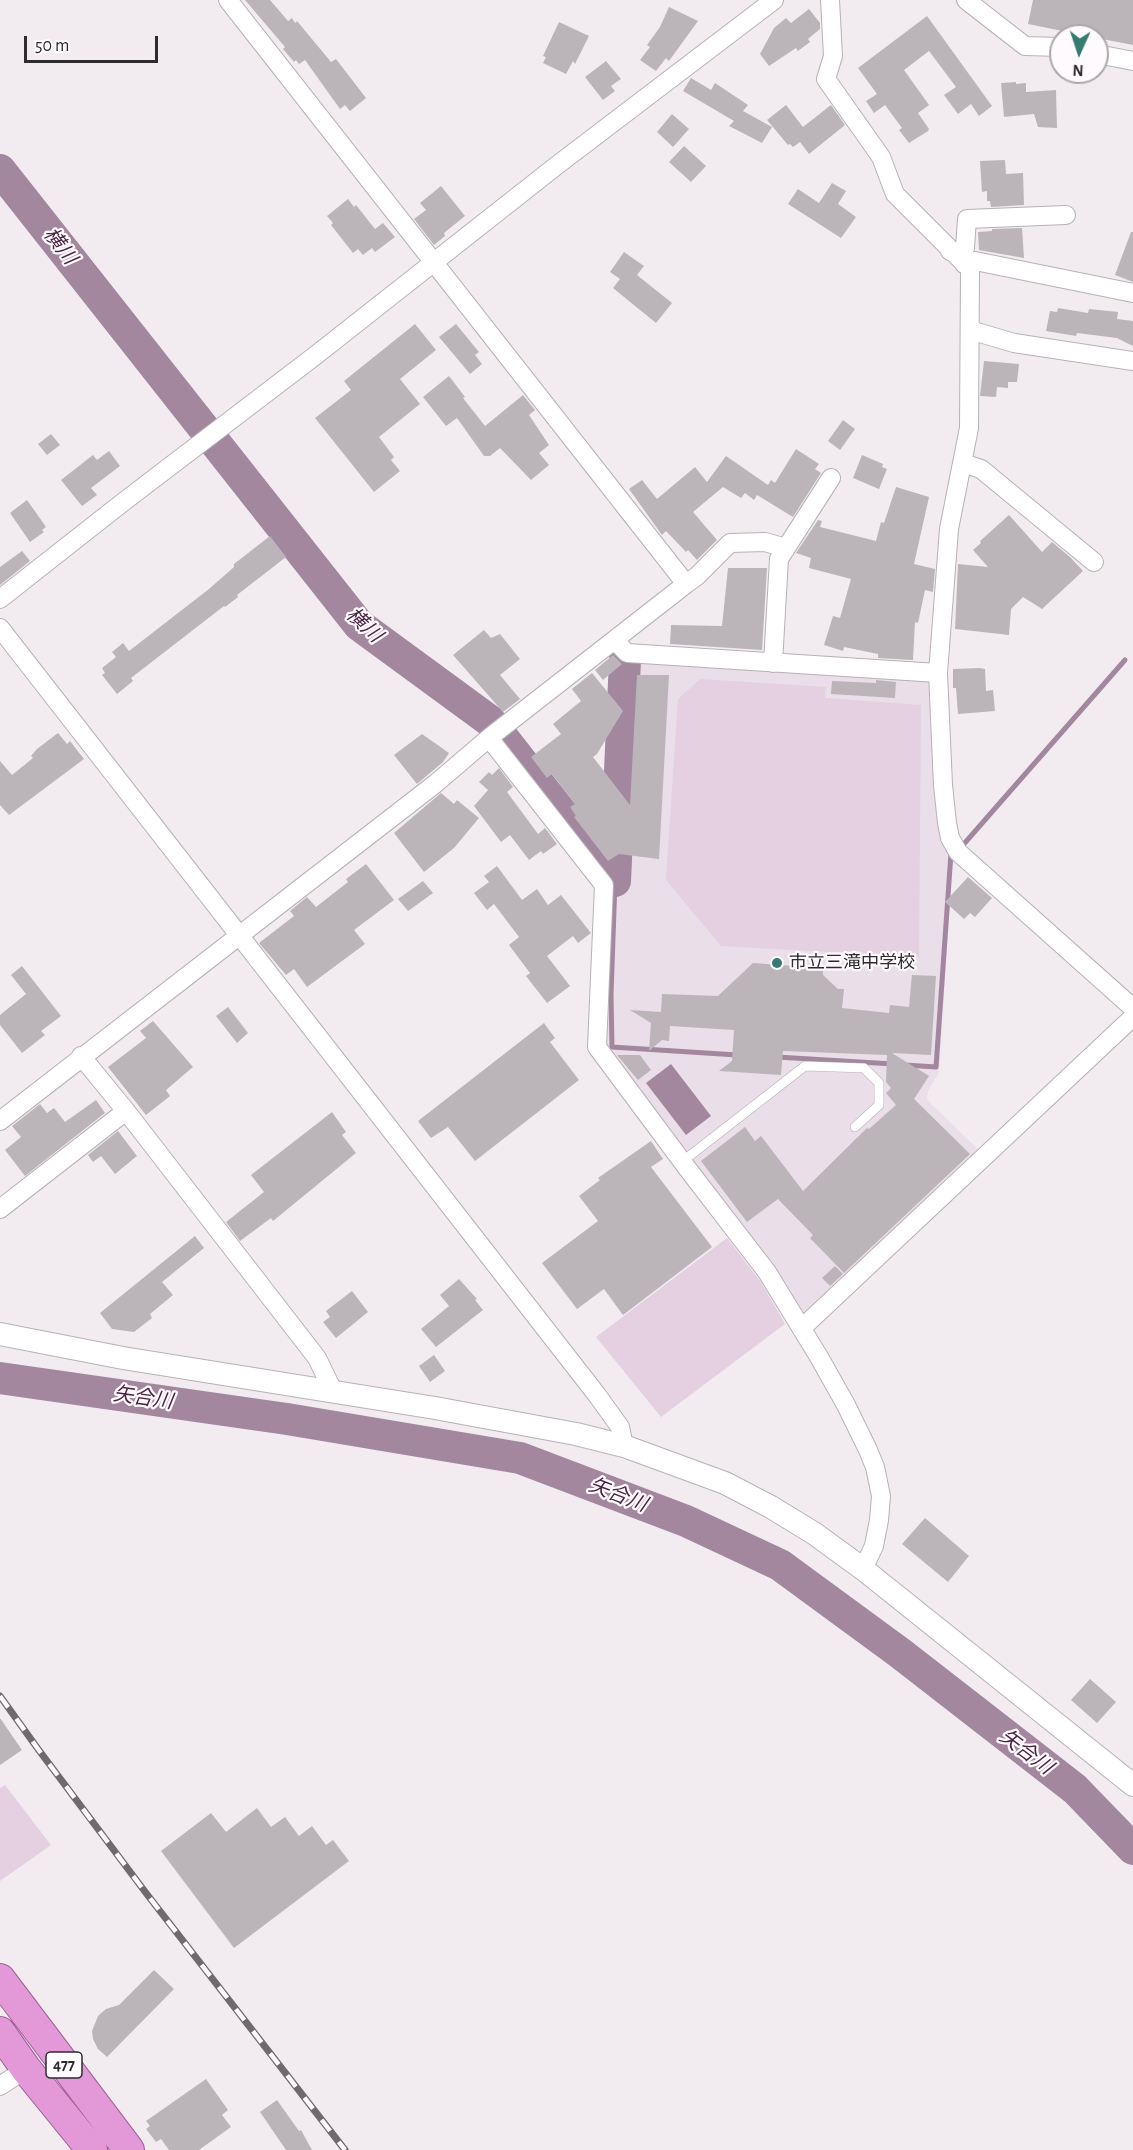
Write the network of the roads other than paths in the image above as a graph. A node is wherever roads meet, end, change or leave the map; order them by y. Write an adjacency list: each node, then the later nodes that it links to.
1 (228, 0): 10 (street)
2 (774, 0): 10 (street)
3 (830, 0): 9 (street)
4 (966, 0): 5 (street)
5 (1049, 47)
6 (1109, 56): 7 (street)
7 (1133, 61)
8 (1066, 214): 9 (street)
9 (957, 258): 11 (street); 12 (street)
10 (434, 263): 18 (street); 19 (street)
11 (1133, 293)
12 (970, 330): 13 (street); 14 (street)
13 (1133, 360)
14 (963, 463): 17 (street); 23 (street)
15 (831, 478): 16 (street)
16 (785, 550): 18 (street); 22 (street)
17 (1094, 562)
18 (686, 584): 21 (street)
19 (0, 599)
20 (0, 628): 25 (street)
21 (615, 641): 22 (street); 24 (street)
22 (773, 663): 23 (street)
23 (938, 673): 26 (street)
24 (493, 734): 25 (street); 32 (street)
25 (238, 935): 28 (street); 37 (street)
26 (1133, 1008)
27 (1133, 1017): 34 (street)
28 (81, 1056): 29 (street); 30 (street)
29 (126, 1111): 33 (street); 36 (street)
30 (0, 1121)
31 (855, 1126): 32 (lane)
32 (683, 1161): 34 (street)
33 (0, 1209)
34 (802, 1328): 38 (street)
35 (0, 1334): 36 (street)
36 (333, 1391): 37 (street)
37 (624, 1446): 38 (street)
38 (863, 1569): 39 (street)
39 (1133, 1785)
40 (0, 1979): 45 (highway, 477)
41 (0, 2032): 42 (highway, 477)
42 (26, 2069): 43 (street); 44 (highway, 477)
43 (0, 2086)
44 (92, 2150)
45 (129, 2150)

